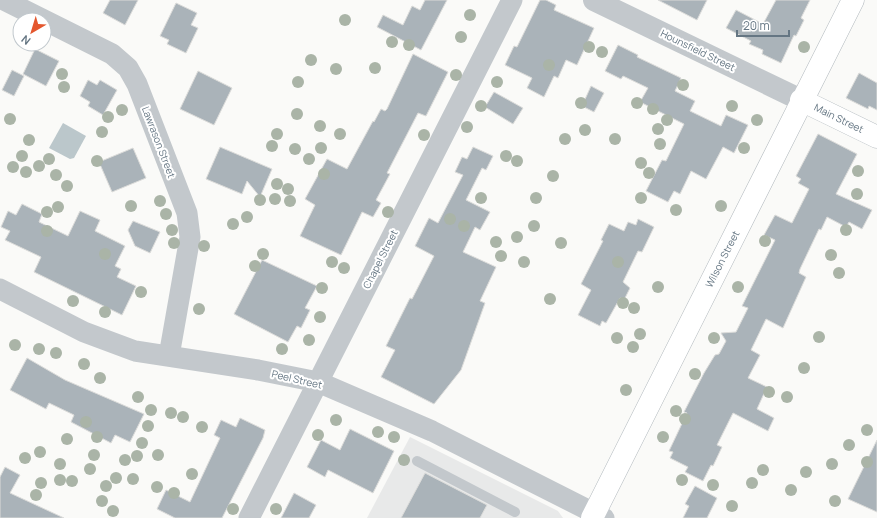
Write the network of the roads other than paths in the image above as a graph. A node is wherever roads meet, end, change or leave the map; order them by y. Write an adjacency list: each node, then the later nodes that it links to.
1 (4, 0): 8 (street, Lawrason Street)
2 (512, 0): 9 (street, Chapel Street)
3 (594, 0): 5 (street, Hounsfield Street)
4 (853, 0): 5 (main road, Wilson Street)
5 (801, 100): 6 (main road, Main Street); 12 (main road, Wilson Street)
6 (877, 137)
7 (0, 289): 8 (street, Peel Street)
8 (169, 356): 9 (street, Peel Street)
9 (318, 382): 12 (street, Peel Street); 13 (street, Chapel Street)
10 (417, 461): 11 (lane)
11 (515, 512)
12 (597, 516)
13 (249, 518)

